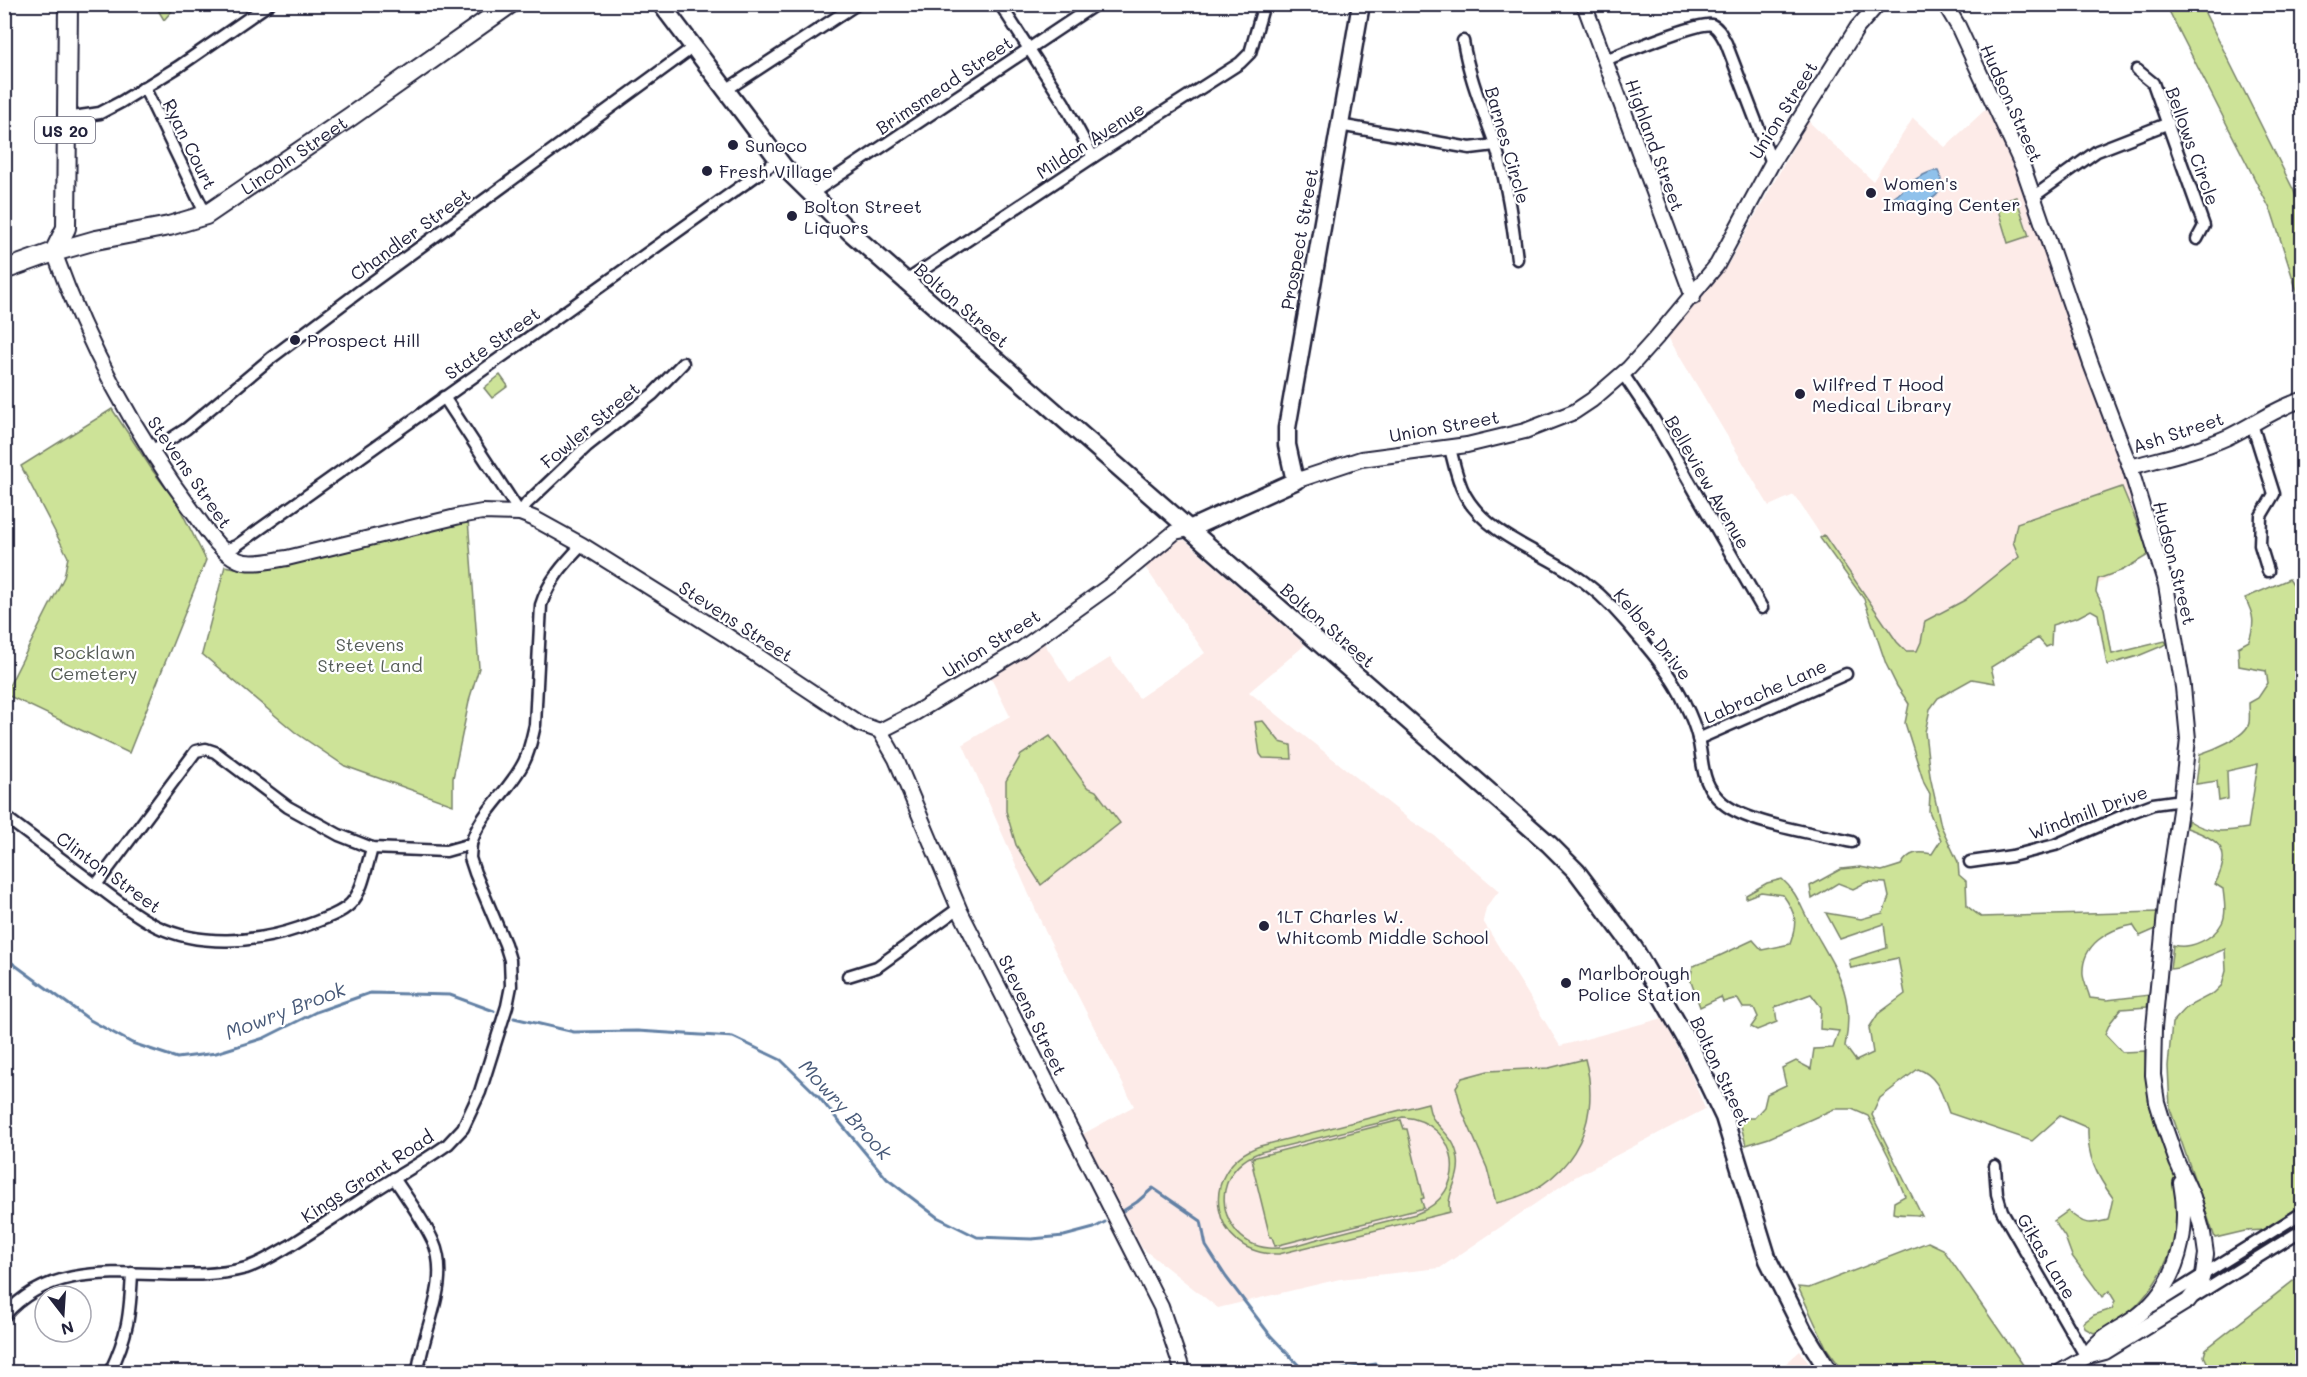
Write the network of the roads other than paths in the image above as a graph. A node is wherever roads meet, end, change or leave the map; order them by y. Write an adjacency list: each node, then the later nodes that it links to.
1 (68, 4): 22 (main road, US 20)
2 (269, 4): 20 (street)
3 (510, 4): 31 (main road, Lincoln Street)
4 (661, 4): 16 (main road, Bolton Street)
5 (834, 4): 14 (street)
6 (857, 4): 14 (street)
7 (1000, 4): 17 (street)
8 (1096, 4): 17 (street, Brimsmead Street)
9 (1264, 4): 26 (street, Mildon Avenue)
10 (1361, 4): 24 (main road, Prospect Street)
11 (1584, 4): 18 (street, Highland Street)
12 (1878, 4): 28 (street, Union Street)
13 (1946, 4): 30 (street, Hudson Street)
14 (840, 16): 21 (street)
15 (1463, 41): 25 (street, Barnes Circle)
16 (692, 48): 21 (main road, Bolton Street); 44 (street, Chandler Street)
17 (1029, 49): 26 (street); 29 (street, Brimsmead Street)
18 (1605, 60): 28 (street); 37 (street, Highland Street)
19 (2137, 70): 23 (street, Bellows Circle)
20 (144, 87): 22 (street); 31 (street, Ryan Court)
21 (726, 90): 27 (main road, Bolton Street)
22 (66, 118): 33 (main road, US 20)
23 (2169, 123): 30 (street); 32 (street, Bellows Circle)
24 (1339, 124): 25 (street); 46 (main road, Prospect Street)
25 (1495, 145): 34 (street, Barnes Circle)
26 (1093, 157): 36 (street, Mildon Avenue)
27 (778, 160): 29 (main road, Bolton Street); 40 (street, State Street)
28 (1772, 163): 37 (street, Union Street)
29 (811, 194): 36 (main road, Bolton Street)
30 (2033, 197): 45 (street, Hudson Street)
31 (206, 215): 33 (main road, Lincoln Street)
32 (2197, 239)
33 (54, 252): 35 (main road, Lincoln Street); 44 (street, Stevens Street)
34 (1517, 259)
35 (4, 270)
36 (906, 281): 48 (main road, Bolton Street)
37 (1693, 297): 39 (street, Union Street)
38 (683, 363): 47 (street, Fowler Street)
39 (1623, 374): 43 (street, Union Street); 52 (street, Belleview Avenue)
40 (444, 397): 47 (street); 50 (street, State Street)
41 (2302, 400): 42 (street, Ash Street)
42 (2252, 424): 45 (street, Ash Street); 51 (street)
43 (1450, 448): 46 (street, Union Street); 55 (street, Kelber Drive)
44 (150, 452): 50 (street, Stevens Street)
45 (2130, 466): 56 (street, Hudson Street)
46 (1295, 481): 48 (main road, Union Street)
47 (520, 513): 49 (street, Stevens Street); 50 (street, Stevens Street)
48 (1189, 529): 54 (street, Union Street); 76 (main road, Bolton Street)
49 (582, 545): 54 (street, Stevens Street); 59 (street)
50 (224, 550)
51 (2268, 571)
52 (1762, 608)
53 (1846, 674): 55 (street, Labrache Lane)
54 (880, 731): 63 (street, Stevens Street)
55 (1698, 739): 58 (street, Kelber Drive)
56 (2182, 800): 61 (street, Windmill Drive); 65 (street, Hudson Street)
57 (4, 816): 62 (street, Clinton Street)
58 (1852, 842)
59 (471, 844): 60 (street); 67 (street, Kings Grant Road)
60 (372, 848): 62 (street, Clinton Street); 62 (street)
61 (1970, 862)
62 (96, 885)
63 (959, 908): 64 (street); 79 (street, Stevens Street)
64 (848, 976)
65 (2177, 1162): 71 (street, Hudson Street); 73 (street, Hudson Street)
66 (1995, 1166): 75 (street, Gikas Lane)
67 (394, 1178): 70 (street, Kings Grant Road); 78 (street)
68 (2302, 1213): 71 (street)
69 (2302, 1230): 72 (street)
70 (132, 1273): 74 (street, Kings Grant Road); 77 (street)
71 (2203, 1275): 72 (street, Hudson Street); 73 (street)
72 (2188, 1301): 75 (street, Hudson Street)
73 (2140, 1314): 75 (street, Hudson Street)
74 (4, 1316)
75 (2086, 1357): 80 (street, Hudson Street)
76 (1823, 1370)
77 (110, 1372)
78 (418, 1372)
79 (1183, 1372)
80 (2060, 1372)

